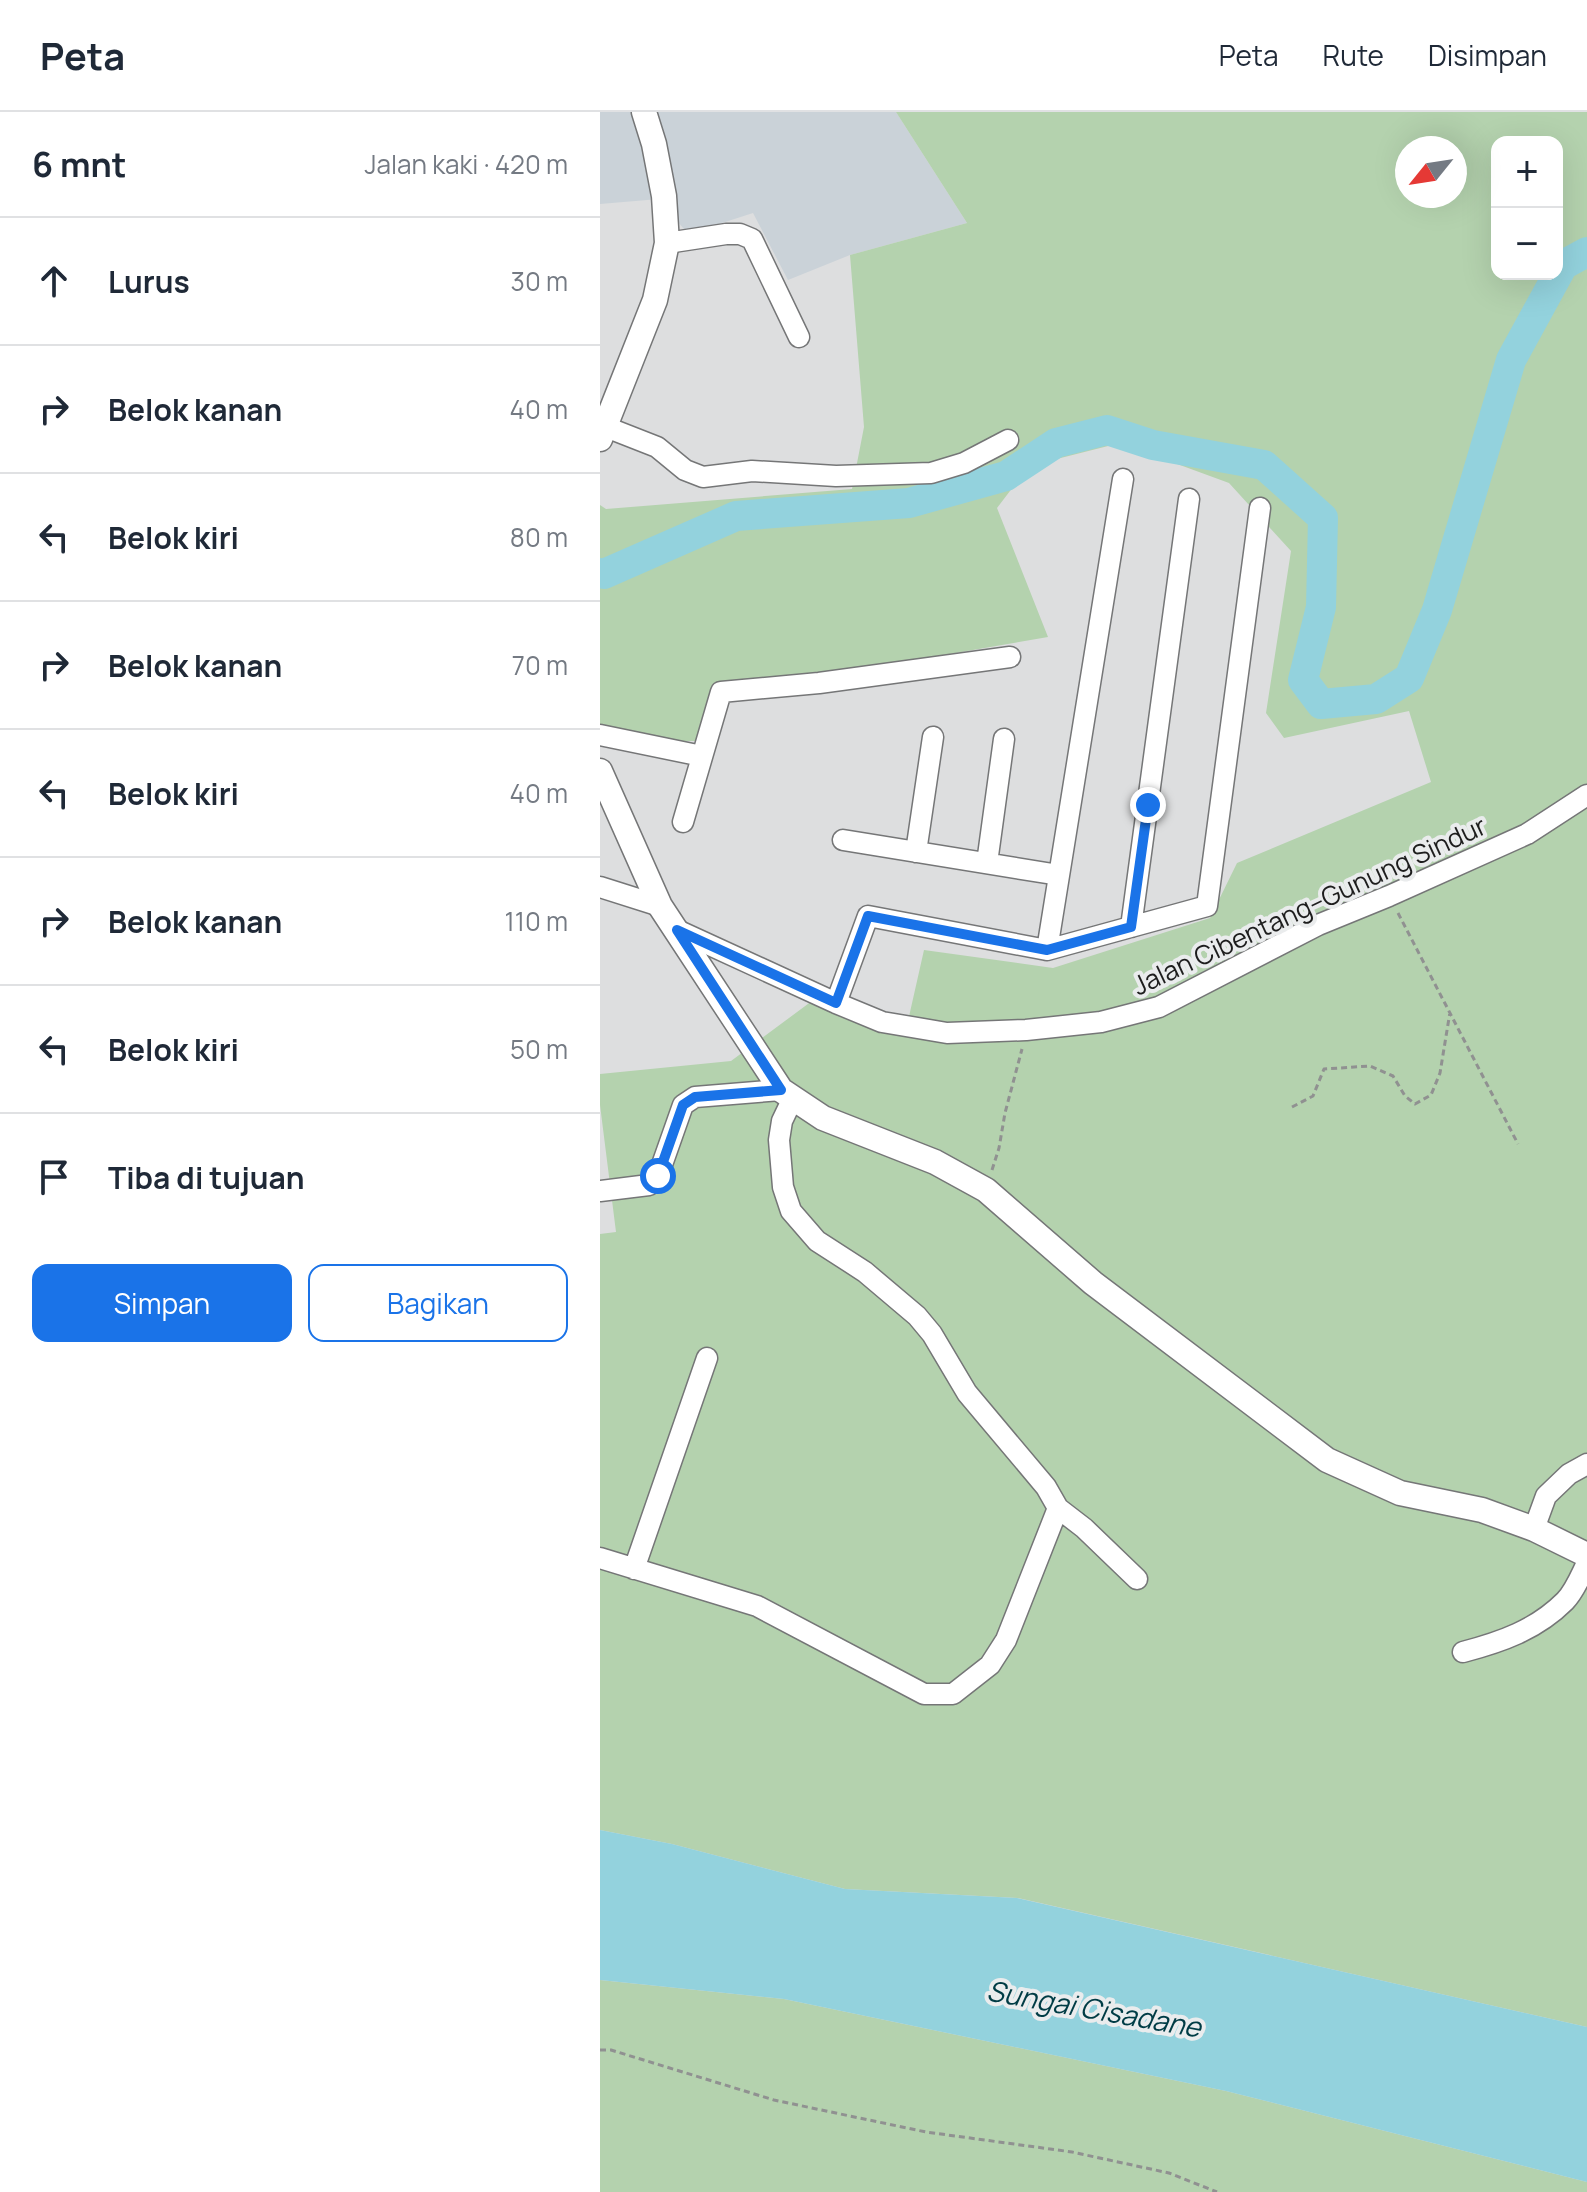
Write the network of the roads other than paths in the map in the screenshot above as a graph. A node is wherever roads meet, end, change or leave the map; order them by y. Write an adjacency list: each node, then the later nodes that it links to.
1 (644, 112): 2 (main road)
2 (667, 243): 3 (street); 4 (main road)
3 (799, 337)
4 (603, 433): 5 (street)
5 (1008, 440)
6 (1123, 479): 20 (street)
7 (1189, 499): 23 (street)
8 (1260, 508): 23 (street)
9 (1010, 657): 13 (street)
10 (600, 735): 13 (street)
11 (933, 737): 18 (street)
12 (1004, 739): 19 (street)
13 (702, 756): 16 (street)
14 (600, 771): 22 (main road)
15 (1587, 795): 26 (street, Jalan Cibentang–Gunung Sindur)
16 (683, 822)
17 (843, 840): 18 (street)
18 (916, 852): 19 (street)
19 (987, 863): 20 (street)
20 (1059, 875): 25 (street)
21 (600, 887): 22 (street)
22 (660, 906): 24 (main road)
23 (1131, 927): 25 (street)
24 (677, 930): 26 (street, Jalan Cibentang–Gunung Sindur); 27 (main road)
25 (1047, 950): 26 (street)
26 (836, 1003)
27 (787, 1094): 28 (street); 31 (street); 32 (main road)
28 (600, 1191)
29 (707, 1358): 36 (street)
30 (1587, 1464): 32 (street)
31 (1058, 1508): 36 (street); 37 (street)
32 (1534, 1529): 33 (main road)
33 (1587, 1555)
34 (600, 1558): 36 (street)
35 (1587, 1563): 38 (street)
36 (634, 1569)
37 (1137, 1579)
38 (1463, 1652)

